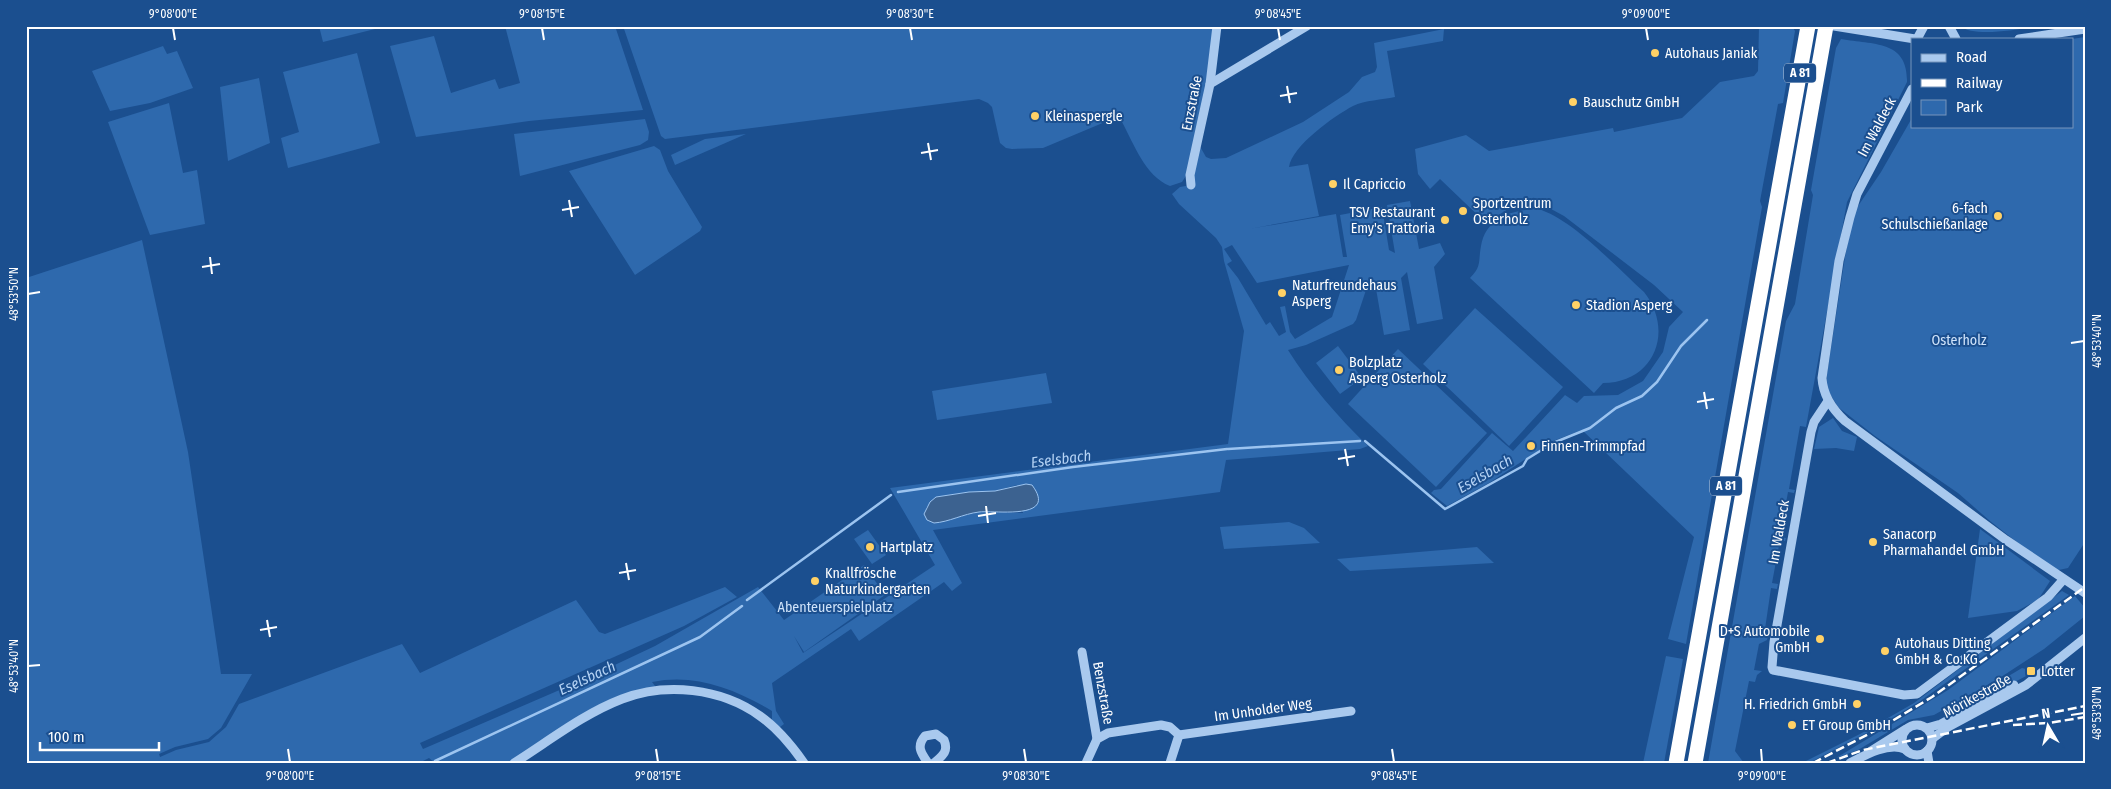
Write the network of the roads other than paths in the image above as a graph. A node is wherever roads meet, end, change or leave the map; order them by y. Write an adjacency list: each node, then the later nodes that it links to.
1 (1217, 26): 13 (street, Enzstraße)
2 (1307, 26): 13 (street)
3 (1808, 26): 38 (highway, A 81)
4 (1826, 26): 39 (highway, A 81)
5 (1834, 26): 9 (street)
6 (1924, 26): 10 (street)
7 (1949, 26): 11 (street)
8 (2085, 29): 12 (street)
9 (1911, 38)
10 (1917, 38)
11 (1955, 38)
12 (2026, 38)
13 (1210, 84): 15 (street, Enzstraße)
14 (1911, 92): 16 (street, Im Waldeck)
15 (1192, 185)
16 (1828, 401): 17 (street); 17 (street, Im Waldeck)
17 (2063, 580): 18 (street)
18 (2085, 593)
19 (2085, 638): 21 (street, Mörikestraße)
20 (1082, 652): 26 (street, Benzstraße)
21 (2035, 677): 24 (street, Mörikestraße); 27 (street, Mörikestraße)
22 (1351, 711): 25 (street, Im Unholder Weg)
23 (1907, 728): 24 (street, Mörikestraße); 28 (street); 30 (street, Mörikestraße)
24 (1927, 728): 27 (street)
25 (1179, 736): 26 (street); 37 (street)
26 (1097, 739): 36 (street)
27 (1932, 739): 29 (street)
28 (1905, 749): 30 (street, Mörikestraße); 31 (street)
29 (1927, 751): 31 (street); 42 (street)
30 (1867, 754): 40 (street, Mörikestraße)
31 (1913, 754): 41 (street)
32 (514, 763): 33 (street)
33 (804, 763)
34 (928, 763): 35 (street)
35 (934, 763)
36 (1086, 763)
37 (1170, 763)
38 (1676, 763)
39 (1695, 763)
40 (1850, 763)
41 (1918, 763)
42 (1929, 763)

